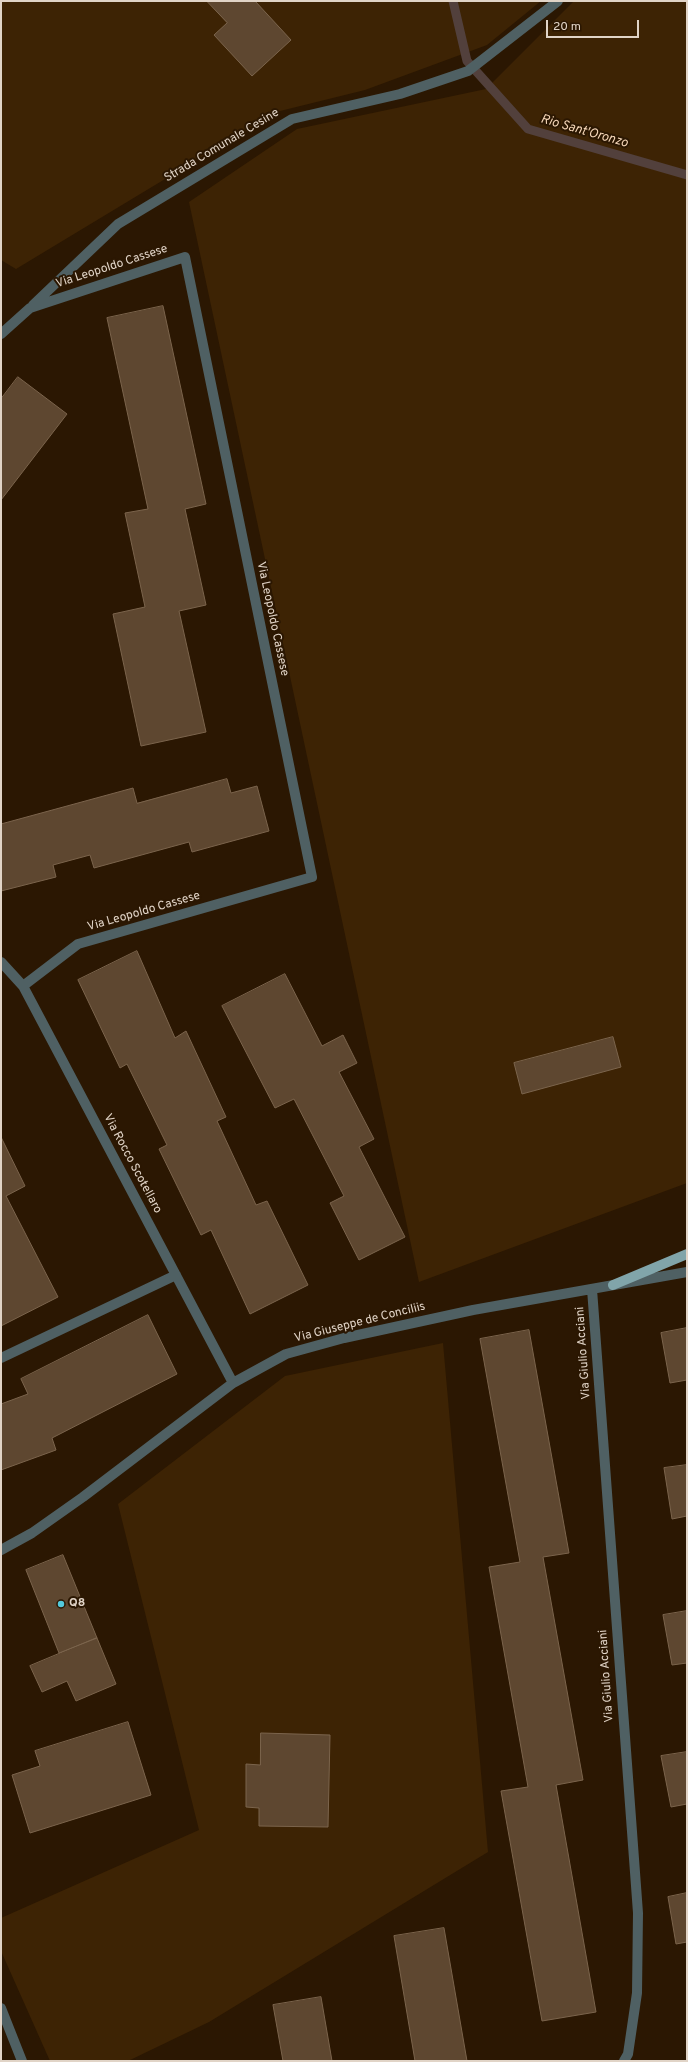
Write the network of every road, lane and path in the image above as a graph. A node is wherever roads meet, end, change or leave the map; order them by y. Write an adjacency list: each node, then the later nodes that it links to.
1 (558, 1): 2 (street, Strada Comunale Cesine)
2 (30, 308): 3 (street, Via Leopoldo Cassese); 5 (street, Via Leopoldo Cassese)
3 (1, 334)
4 (1, 962): 5 (street, Via Rocco Scotellaro)
5 (23, 986): 8 (street, Via Rocco Scotellaro)
6 (687, 1254): 9 (main road)
7 (687, 1272): 9 (street, Via Giuseppe de Conciliis)
8 (176, 1275): 11 (street); 12 (street, Via Rocco Scotellaro)
9 (613, 1285): 10 (street, Via Giuseppe de Conciliis)
10 (592, 1289): 12 (street, Via Giuseppe de Conciliis); 16 (street, Via Giulio Acciani)
11 (1, 1358)
12 (233, 1383): 13 (street, Via Giuseppe de Conciliis)
13 (1, 1550)
14 (1, 2008): 15 (street)
15 (22, 2061)
16 (624, 2061)

